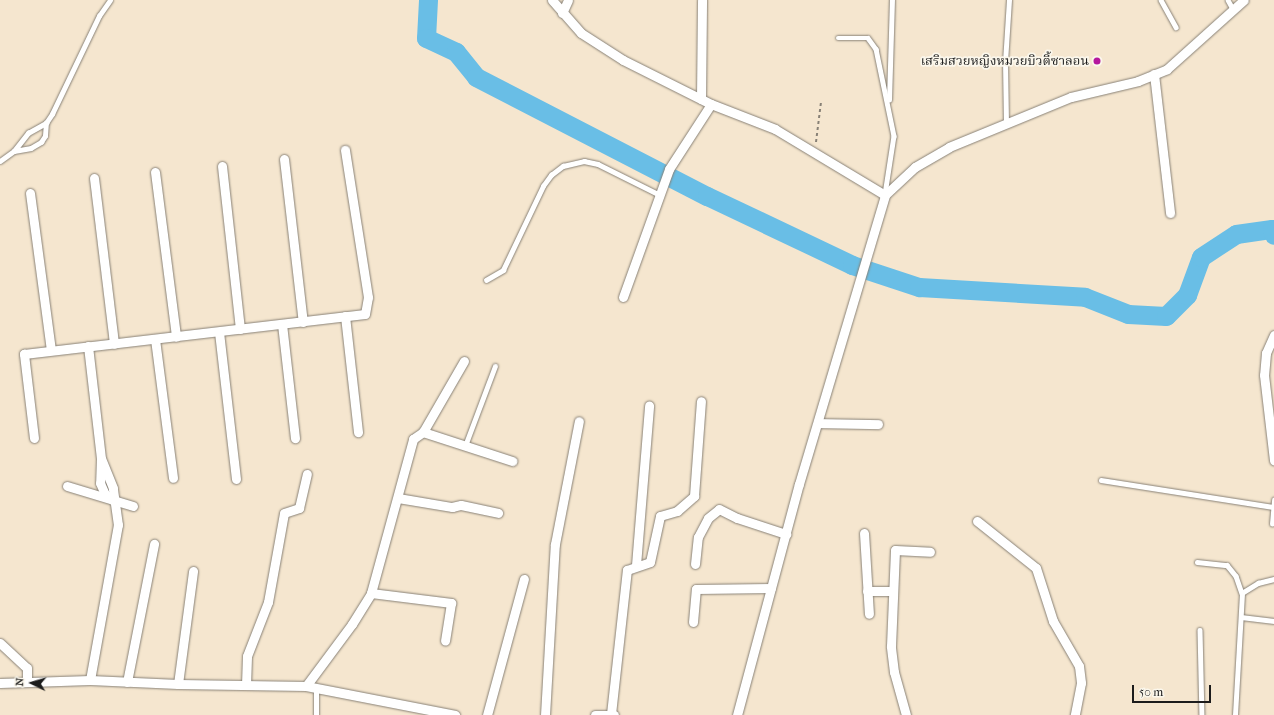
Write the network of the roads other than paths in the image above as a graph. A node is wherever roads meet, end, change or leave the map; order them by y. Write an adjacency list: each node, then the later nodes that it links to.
1 (110, 0): 18 (lane)
2 (552, 0): 11 (street)
3 (568, 0): 11 (street)
4 (702, 0): 15 (street)
5 (892, 0): 17 (lane)
6 (1009, 0): 19 (lane)
7 (1161, 0): 12 (lane)
8 (1228, 0): 10 (lane)
9 (1244, 0): 10 (street)
10 (1233, 9): 14 (street)
11 (562, 13): 15 (street)
12 (1176, 27)
13 (838, 38): 17 (lane)
14 (1154, 74): 19 (street); 30 (street)
15 (701, 99): 16 (street)
16 (711, 104): 28 (street); 29 (street)
17 (888, 107): 29 (lane)
18 (46, 123): 21 (lane); 21 (lane)
19 (1006, 124): 29 (street)
20 (345, 150): 33 (street)
21 (14, 151): 23 (lane)
22 (284, 159): 34 (street)
23 (0, 161)
24 (222, 166): 36 (street)
25 (155, 172): 39 (street)
26 (94, 178): 41 (street)
27 (30, 193): 43 (street)
28 (660, 195): 31 (lane); 32 (street)
29 (885, 195): 49 (street)
30 (1170, 213)
31 (486, 280)
32 (623, 297)
33 (345, 316): 34 (street); 51 (street)
34 (303, 322): 35 (street)
35 (282, 324): 36 (street); 54 (street)
36 (240, 329): 37 (street)
37 (219, 332): 39 (street); 60 (street)
38 (1274, 335): 56 (street)
39 (176, 337): 40 (street)
40 (154, 339): 41 (street); 59 (street)
41 (114, 344): 42 (street)
42 (88, 346): 43 (street); 64 (street)
43 (51, 350): 53 (street)
44 (464, 361): 52 (street)
45 (495, 366): 55 (lane)
46 (701, 402): 77 (street)
47 (649, 406): 77 (street)
48 (579, 421): 104 (street)
49 (818, 423): 50 (street); 72 (street)
50 (878, 424)
51 (358, 432)
52 (423, 432): 55 (street); 63 (street)
53 (34, 438)
54 (295, 438)
55 (464, 446): 57 (street)
56 (1274, 460)
57 (512, 461)
58 (307, 474): 98 (street)
59 (173, 478)
60 (236, 479)
61 (1101, 480): 67 (lane)
62 (67, 486): 64 (street)
63 (398, 498): 68 (street); 84 (street)
64 (114, 500): 66 (street); 93 (street)
65 (1274, 500): 67 (lane)
66 (133, 506)
67 (1274, 507): 70 (lane)
68 (498, 513)
69 (977, 521): 109 (street)
70 (1272, 524)
71 (864, 533): 82 (street)
72 (786, 534): 76 (street); 81 (street)
73 (154, 544): 95 (street)
74 (930, 552): 83 (street)
75 (1197, 562): 85 (lane)
76 (695, 564)
77 (636, 565): 106 (street)
78 (193, 571): 97 (street)
79 (524, 578): 103 (street)
80 (1274, 580): 85 (lane)
81 (771, 588): 89 (street); 107 (street)
82 (868, 591): 83 (street); 86 (street)
83 (893, 591): 108 (street)
84 (371, 593): 91 (street); 99 (street)
85 (1242, 593): 87 (lane)
86 (869, 614)
87 (1241, 617): 88 (lane); 111 (lane)
88 (1274, 621)
89 (693, 622)
90 (1200, 630): 110 (lane)
91 (445, 642)
92 (0, 644): 94 (street)
93 (90, 680): 94 (street); 95 (street)
94 (28, 682): 96 (street)
95 (127, 682): 97 (street)
96 (0, 683)
97 (178, 684): 98 (street)
98 (246, 685): 99 (street)
99 (306, 686): 100 (street)
100 (316, 689): 101 (lane); 102 (street)
101 (316, 715)
102 (455, 715)
103 (487, 715)
104 (546, 715)
105 (595, 715): 106 (street)
106 (612, 715)
107 (737, 715)
108 (906, 715)
109 (1075, 715)
110 (1202, 715)
111 (1235, 715)

